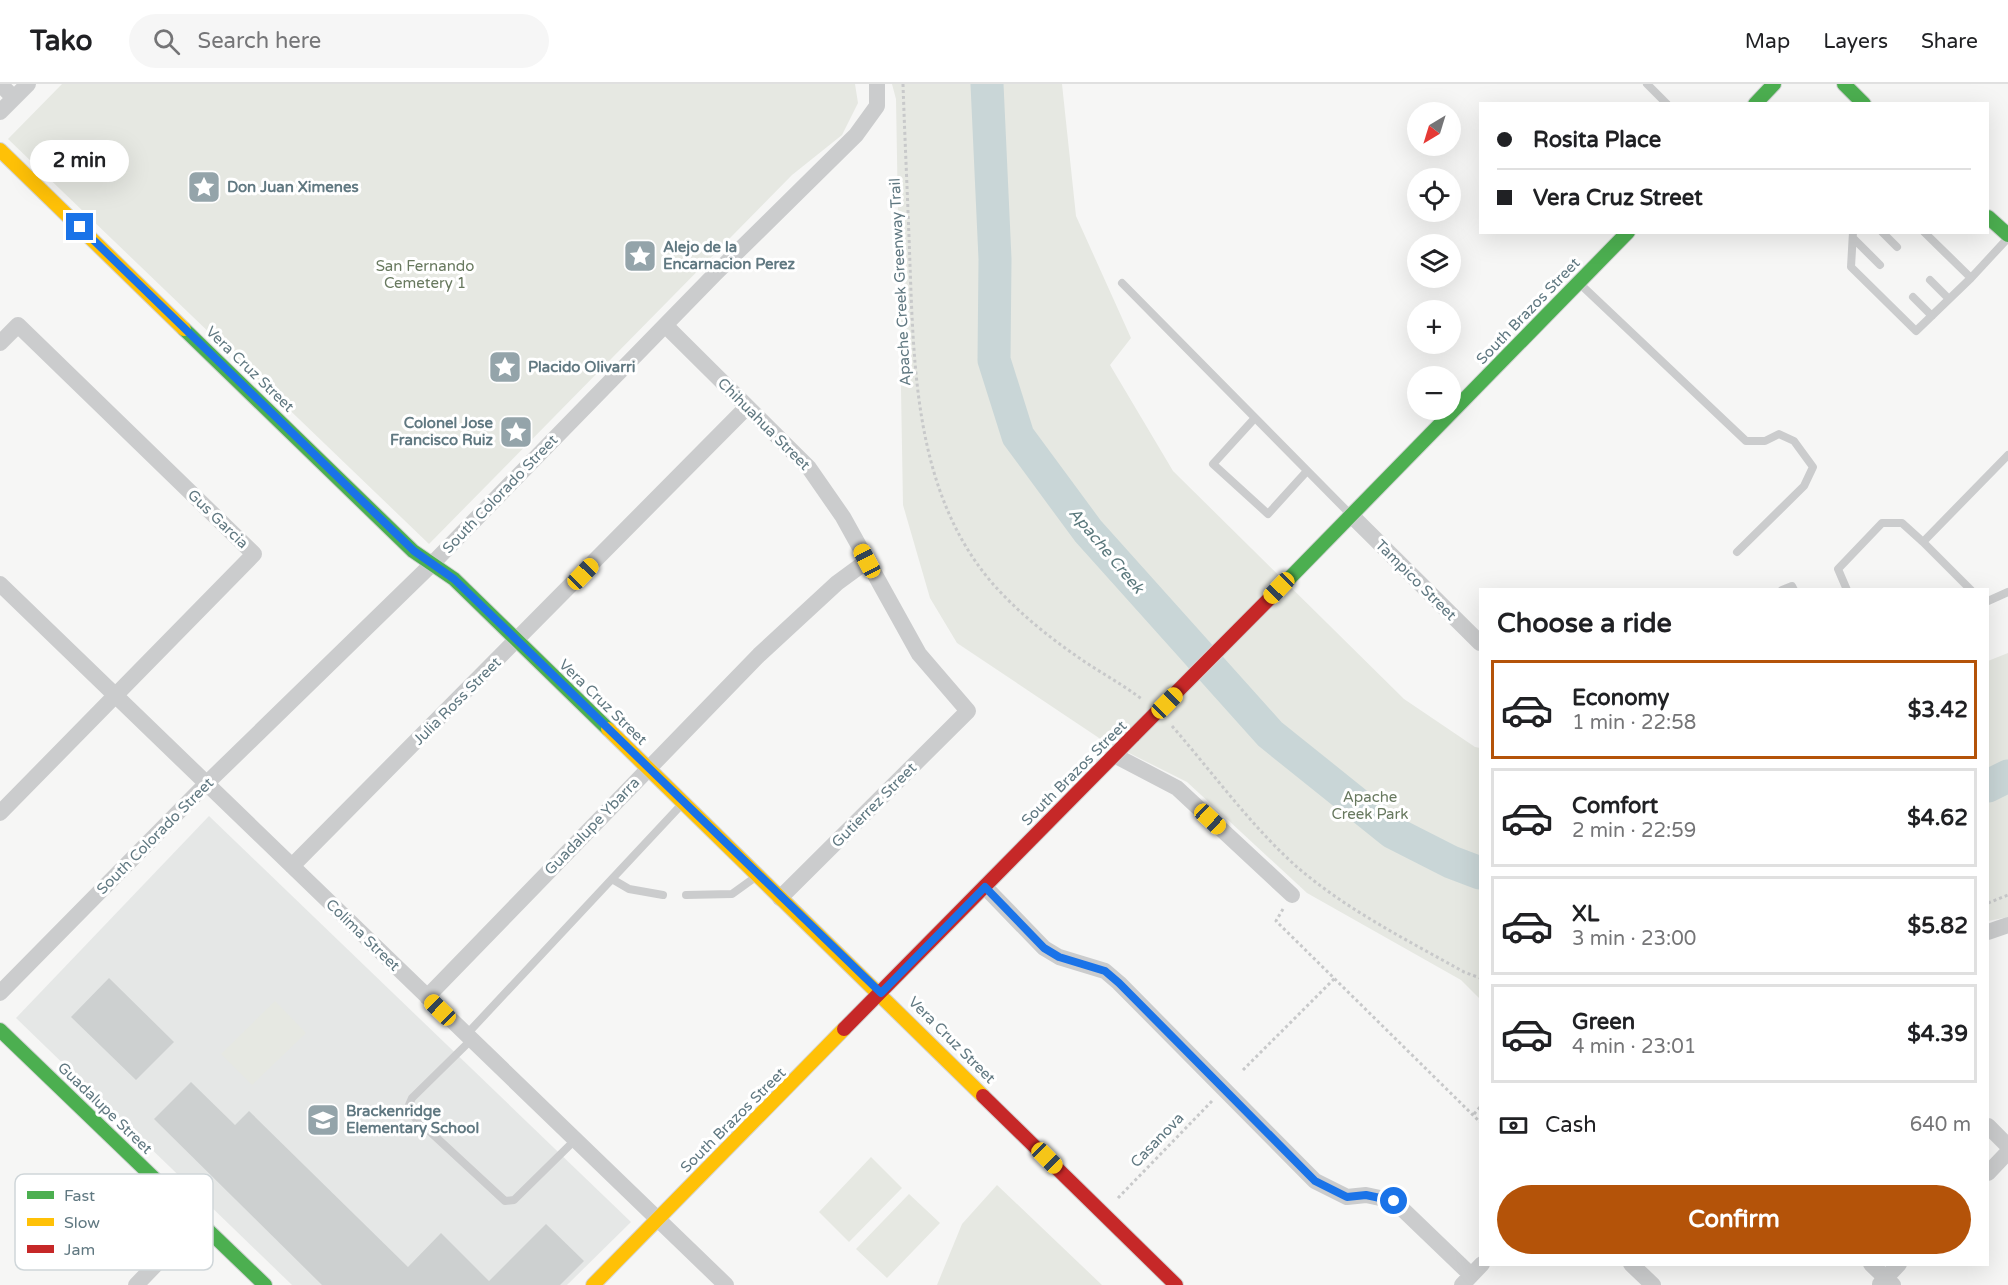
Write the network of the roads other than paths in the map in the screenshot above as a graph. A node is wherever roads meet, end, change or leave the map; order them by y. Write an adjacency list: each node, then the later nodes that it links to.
1 (0, 84): 7 (street)
2 (28, 84): 7 (street)
3 (877, 84): 28 (street, South Colorado Street)
4 (1647, 84): 8 (lane)
5 (1774, 84): 9 (street)
6 (1844, 84): 10 (street)
7 (14, 98): 11 (street)
8 (1665, 102)
9 (1757, 102)
10 (1862, 102)
11 (0, 112)
12 (0, 150): 38 (street, Vera Cruz Street)
13 (1989, 218): 18 (street)
14 (1626, 234): 23 (street, South Brazos Street)
15 (1884, 234): 19 (lane)
16 (1926, 234): 21 (lane)
17 (1853, 235): 20 (lane); 27 (lane)
18 (2008, 236): 21 (lane)
19 (1897, 248)
20 (1880, 265)
21 (1971, 278): 26 (lane)
22 (1930, 280): 26 (lane)
23 (1578, 283): 34 (street, South Brazos Street); 36 (lane)
24 (1122, 284): 31 (lane)
25 (1913, 297): 27 (lane)
26 (1949, 299): 27 (lane)
27 (1932, 316)
28 (666, 326): 30 (street, Chihuahua Street); 38 (street, South Colorado Street)
29 (0, 344): 46 (street, Gus Garcia)
30 (747, 406): 37 (street, Chihuahua Street); 44 (street, Julia Ross Street)
31 (1254, 419): 33 (lane); 33 (lane)
32 (2008, 455): 35 (lane)
33 (1307, 471): 34 (lane)
34 (1352, 516): 45 (street, Tampico Street); 48 (street, South Brazos Street, bridge)
35 (1923, 542): 40 (lane); 41 (lane)
36 (1737, 552)
37 (867, 561): 47 (street, Chihuahua Street); 49 (street, Guadalupe Ybarra)
38 (432, 564): 44 (street, Vera Cruz Street); 50 (street, South Colorado Street)
39 (0, 584): 46 (street, Colima Street)
40 (1846, 588)
41 (1969, 588)
42 (2008, 592): 43 (lane)
43 (1989, 601)
44 (517, 641): 49 (street, Vera Cruz Street); 53 (street, Julia Ross Street)
45 (1479, 642)
46 (115, 695): 50 (street, Colima Street); 52 (street, Gus Garcia)
47 (968, 711): 60 (street, Gutierrez Street)
48 (1114, 755): 56 (street, South Brazos Street); 59 (street)
49 (648, 769): 51 (street, Vera Cruz Street); 65 (street, Guadalupe Ybarra)
50 (207, 783): 53 (street, Colima Street); 63 (street, South Colorado Street)
51 (683, 803): 54 (street, Vera Cruz Street); 55 (lane)
52 (0, 813)
53 (292, 866): 65 (street, Colima Street)
54 (757, 876): 58 (lane); 60 (street, Vera Cruz Street)
55 (612, 879): 57 (lane); 67 (lane)
56 (985, 887): 64 (street, South Brazos Street); 80 (street)
57 (663, 895)
58 (686, 895)
59 (1292, 895)
60 (780, 898): 64 (street, Vera Cruz Street)
61 (2008, 925): 62 (street)
62 (1989, 932)
63 (0, 993)
64 (881, 993): 74 (street, South Brazos Street); 86 (street, Vera Cruz Street)
65 (427, 998): 67 (street, Colima Street)
66 (0, 1030): 73 (street, Guadalupe Street)
67 (468, 1037): 69 (street, Colima Street); 69 (lane)
68 (1989, 1127): 70 (street)
69 (575, 1140): 74 (street, Colima Street)
70 (2008, 1146)
71 (2008, 1152): 72 (street)
72 (1989, 1172)
73 (151, 1174)
74 (658, 1219): 84 (street, South Brazos Street); 85 (street, Colima Street)
75 (213, 1234): 83 (street, Guadalupe Street)
76 (1634, 1266): 87 (street)
77 (1873, 1266): 81 (street)
78 (1898, 1266): 81 (street)
79 (151, 1270): 82 (street)
80 (1472, 1275)
81 (1886, 1283)
82 (136, 1285)
83 (265, 1285)
84 (593, 1285)
85 (726, 1285)
86 (1176, 1285)
87 (1653, 1285)

